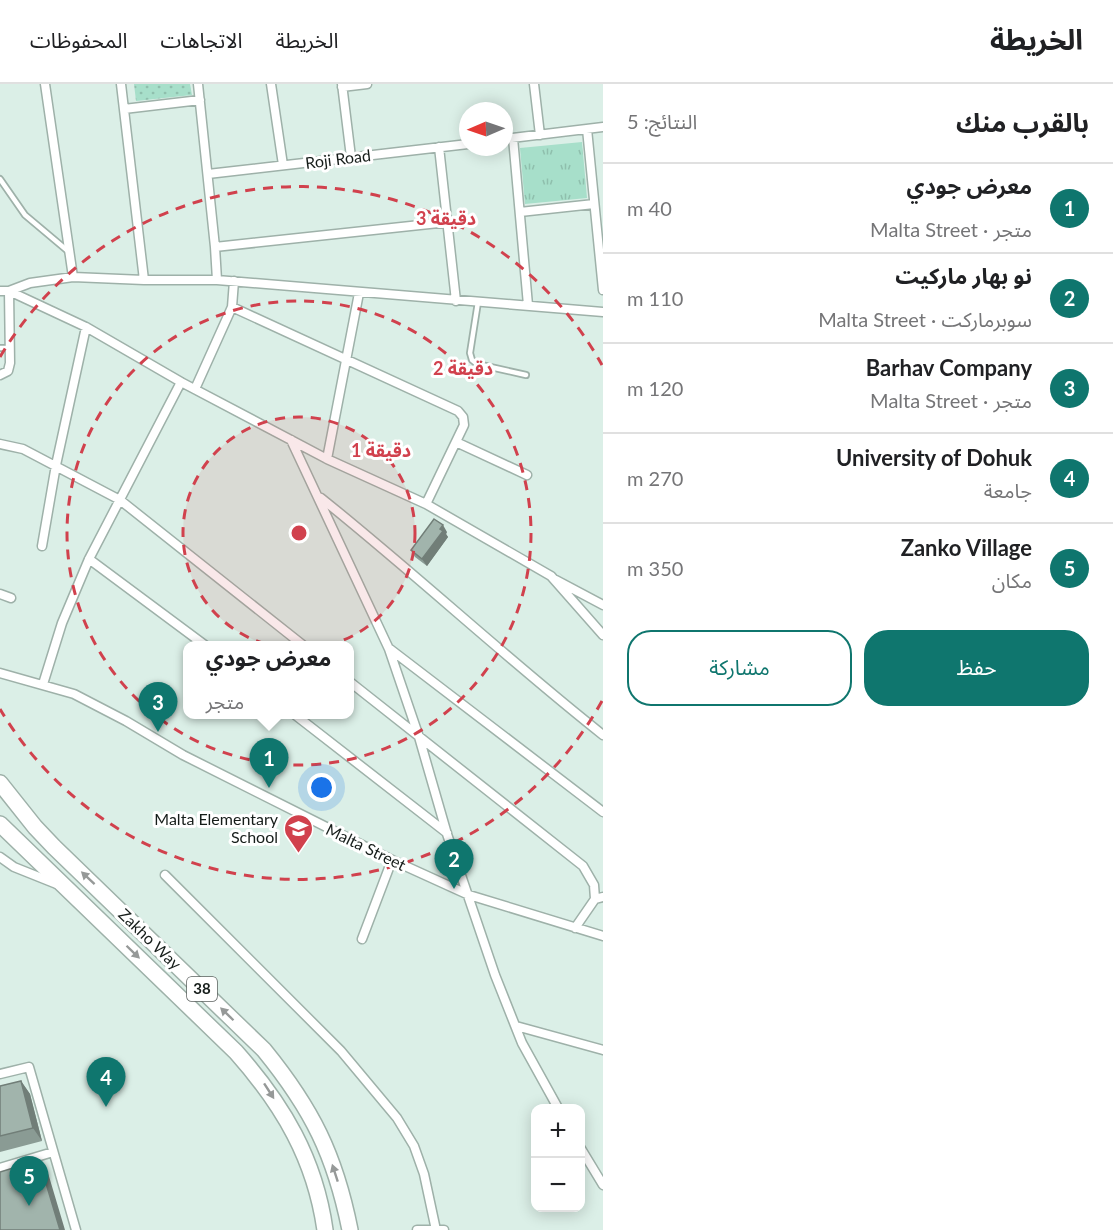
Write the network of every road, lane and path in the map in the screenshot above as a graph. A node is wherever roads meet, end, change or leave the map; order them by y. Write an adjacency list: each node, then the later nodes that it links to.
1 (45, 84): 25 (street)
2 (121, 84): 9 (street)
3 (198, 84): 8 (street)
4 (271, 84): 18 (street)
5 (367, 84): 7 (street)
6 (534, 84): 12 (street)
7 (342, 86): 17 (street)
8 (200, 100): 9 (street); 19 (street)
9 (124, 109): 28 (street)
10 (603, 128): 11 (street)
11 (587, 129): 12 (street); 21 (street)
12 (540, 135): 13 (street)
13 (513, 138)
14 (459, 145): 15 (street, Roji Road)
15 (440, 147): 17 (street, Roji Road); 23 (street)
16 (511, 156): 22 (street)
17 (351, 157): 18 (street, Roji Road)
18 (283, 165): 19 (street, Roji Road)
19 (208, 174): 24 (street)
20 (0, 179): 25 (lane)
21 (594, 204): 22 (street); 26 (street)
22 (520, 212): 36 (street)
23 (448, 222): 24 (street); 34 (street)
24 (215, 247): 29 (street)
25 (69, 252): 27 (street)
26 (602, 262): 31 (street)
27 (73, 277): 28 (street); 32 (street)
28 (144, 280): 29 (street)
29 (217, 280): 30 (street)
30 (234, 281): 33 (street); 37 (street)
31 (603, 290)
32 (4, 291): 39 (street); 41 (street)
33 (359, 293): 34 (street); 42 (street)
34 (456, 301): 35 (street)
35 (478, 302): 36 (street); 44 (lane)
36 (528, 305): 38 (street)
37 (232, 308): 42 (street); 46 (street)
38 (603, 312)
39 (86, 327): 45 (street); 51 (street)
40 (0, 348): 41 (lane)
41 (10, 348): 43 (street)
42 (346, 361): 48 (street); 50 (street)
43 (0, 375)
44 (526, 375)
45 (181, 382): 46 (street); 54 (street)
46 (195, 389): 47 (street)
47 (291, 440): 50 (street); 53 (street)
48 (456, 442): 52 (street); 55 (street)
49 (0, 444): 51 (street)
50 (327, 459): 55 (street)
51 (56, 465): 54 (street); 56 (street)
52 (527, 475)
53 (319, 497): 65 (street); 70 (street)
54 (120, 500): 57 (street); 64 (street)
55 (426, 504): 58 (street)
56 (42, 546)
57 (89, 559): 63 (street); 67 (street)
58 (551, 577): 61 (street); 62 (street)
59 (0, 594): 60 (street)
60 (11, 598)
61 (603, 605)
62 (603, 635)
63 (201, 641)
64 (299, 641)
65 (389, 648): 71 (street); 73 (street)
66 (3, 675): 67 (street, Malta Street)
67 (43, 684): 79 (street, Malta Street)
68 (354, 685): 71 (street)
69 (300, 719): 76 (street)
70 (603, 735)
71 (419, 737): 76 (street); 83 (street)
72 (0, 783): 75 (highway, Zakho Way / 38)
73 (603, 812)
74 (0, 824): 77 (highway, Zakho Way / 38)
75 (35, 827): 77 (highway); 97 (highway, Zakho Way / 38, one-way to 75)
76 (447, 834): 82 (street)
77 (18, 843): 81 (highway, Zakho Way / 38)
78 (0, 857): 81 (street)
79 (392, 860): 82 (street, Malta Street); 86 (street)
80 (165, 875): 99 (street)
81 (66, 888): 95 (highway, Zakho Way / 38, one-way to 95)
82 (469, 895): 84 (street, Malta Street); 87 (street)
83 (599, 898): 84 (street)
84 (575, 928): 85 (street, Malta Street)
85 (603, 936)
86 (362, 939)
87 (516, 1026): 88 (street); 90 (street)
88 (603, 1050)
89 (0, 1074): 91 (street)
90 (556, 1104)
91 (53, 1152): 93 (street); 96 (street)
92 (585, 1155): 94 (street)
93 (0, 1168)
94 (603, 1185)
95 (324, 1229)
96 (75, 1230)
97 (350, 1230)
98 (417, 1230): 99 (street)
99 (439, 1230)

